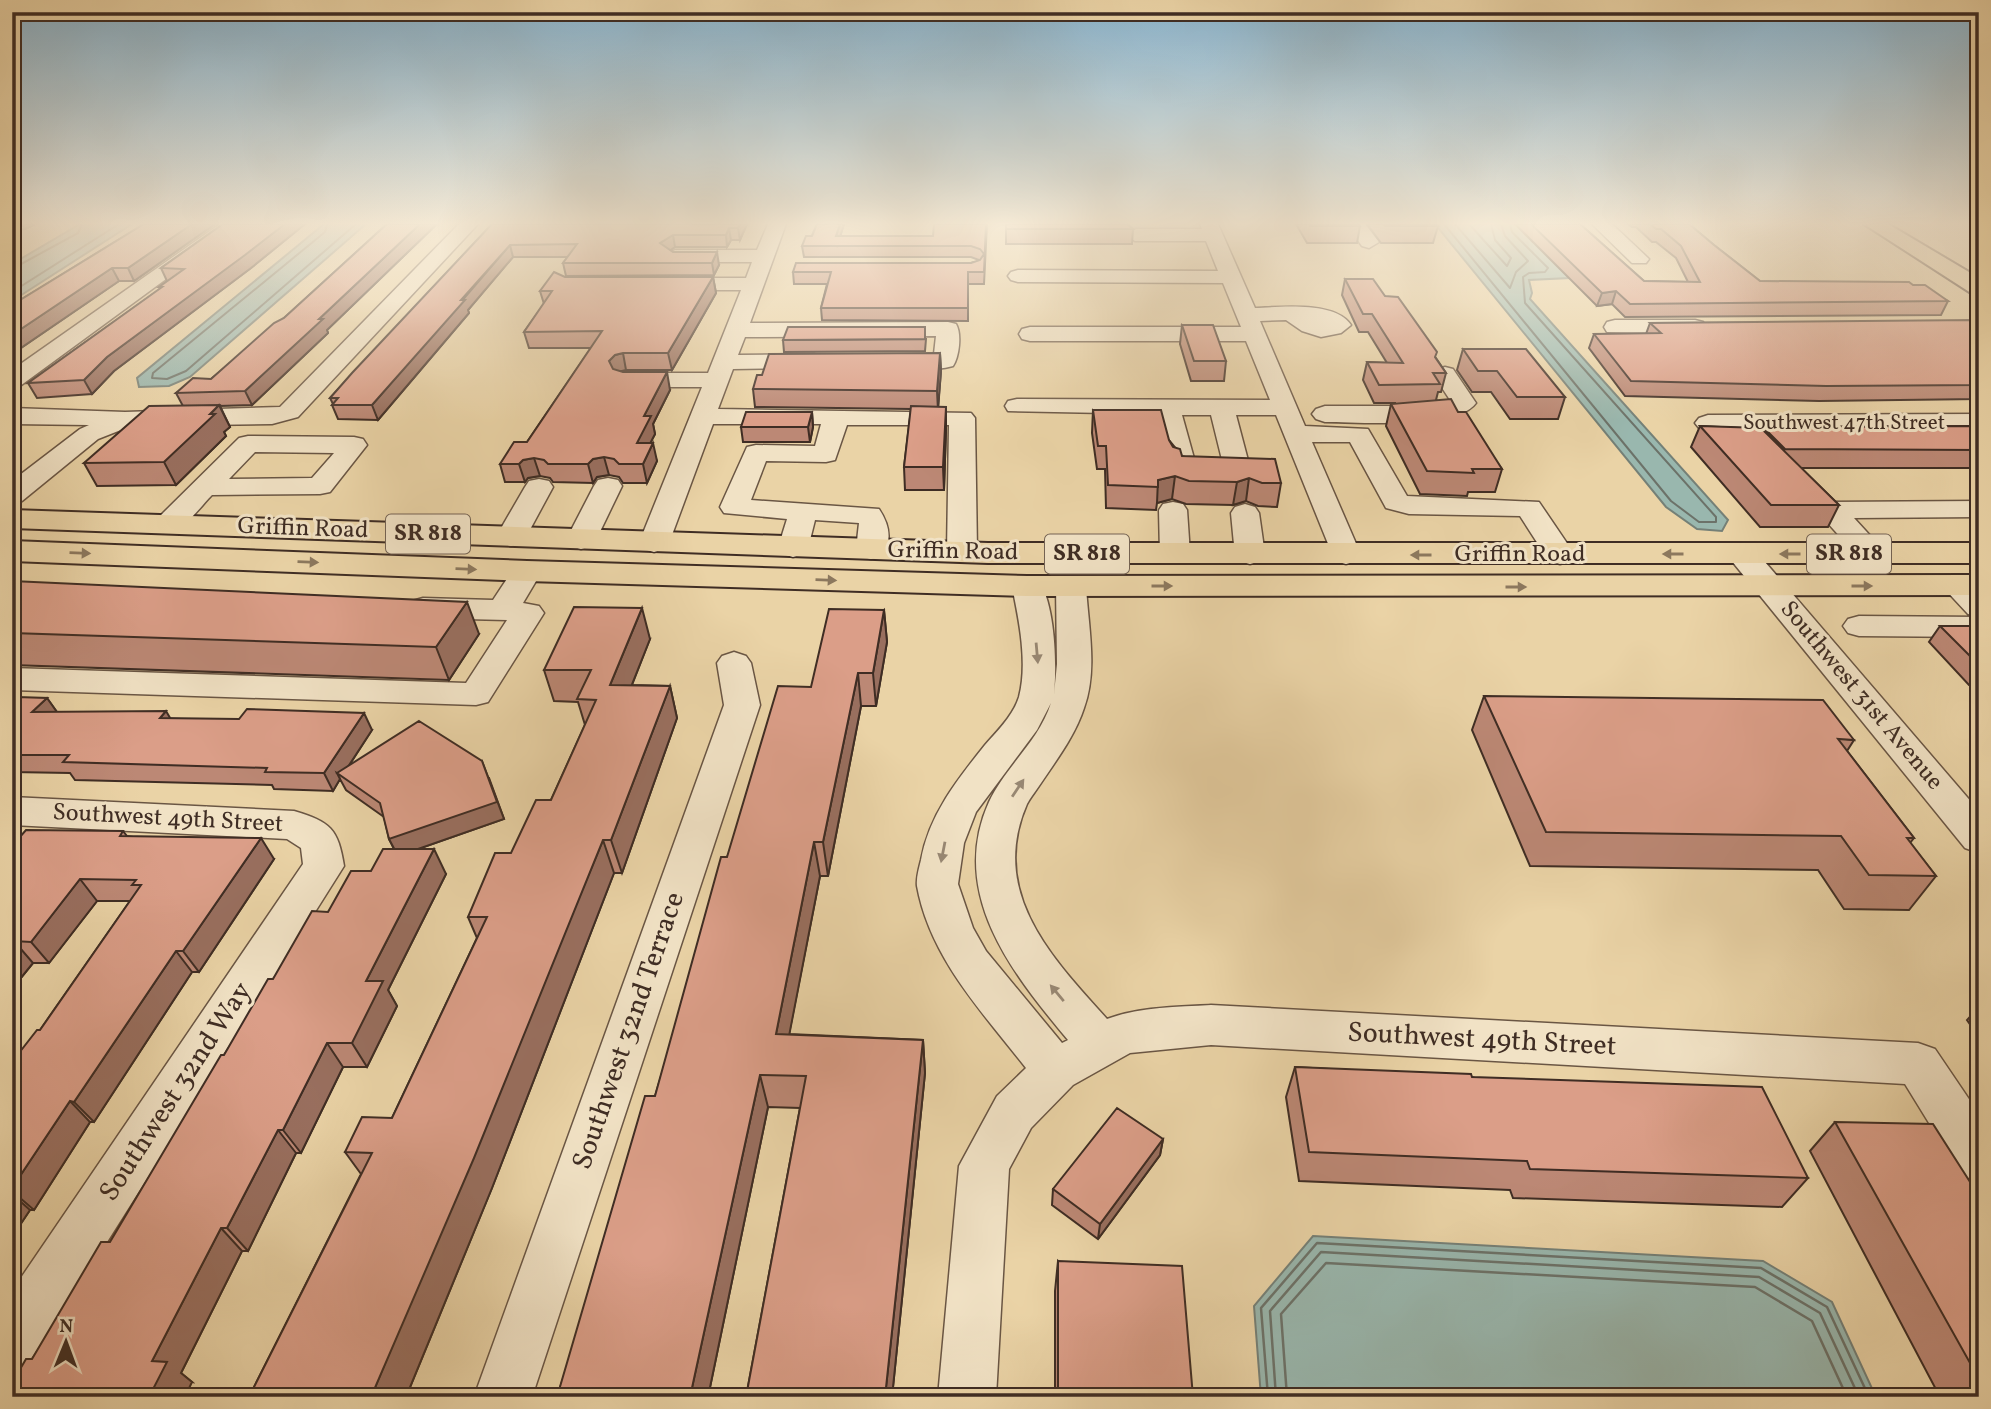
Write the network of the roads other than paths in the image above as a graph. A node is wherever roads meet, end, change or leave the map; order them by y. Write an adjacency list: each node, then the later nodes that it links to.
1 (140, 290): 18 (street)
2 (406, 290): 25 (street)
3 (751, 290): 11 (street)
4 (1101, 290): 6 (street)
5 (1236, 290): 8 (street)
6 (1102, 297)
7 (1293, 315): 8 (street)
8 (1250, 325): 12 (street); 26 (street)
9 (1615, 327): 10 (street)
10 (1710, 327)
11 (736, 330): 14 (street); 15 (street)
12 (1030, 334)
13 (835, 361): 15 (street)
14 (876, 361)
15 (720, 371): 17 (street); 23 (street)
16 (1445, 374): 26 (street)
17 (627, 380)
18 (12, 381)
19 (1017, 406): 20 (street)
20 (1168, 408): 21 (street); 30 (street)
21 (1222, 408): 26 (street); 31 (street)
22 (12, 416): 25 (street)
23 (703, 416): 24 (street); 46 (street)
24 (836, 417): 40 (street); 49 (street)
25 (127, 419): 33 (street); 34 (street)
26 (1289, 419): 55 (street); 56 (street)
27 (1979, 422): 28 (street, Southwest 47th Street)
28 (1708, 424)
29 (12, 437): 32 (street)
30 (1182, 462)
31 (1237, 468)
32 (13, 471): 33 (street)
33 (41, 472): 34 (street); 42 (street)
34 (74, 473): 42 (street)
35 (608, 486): 45 (street)
36 (205, 487): 43 (street)
37 (539, 487): 44 (street)
38 (1979, 509): 53 (street)
39 (1173, 510): 51 (street)
40 (803, 511): 47 (street); 48 (street)
41 (1245, 513): 54 (street)
42 (13, 521): 43 (main road, Griffin Road / SR 818); 57 (main road, Griffin Road / SR 818, one-way to 57)
43 (167, 524): 44 (main road, Griffin Road / SR 818)
44 (511, 537): 45 (main road, Griffin Road / SR 818)
45 (581, 540): 46 (main road, Griffin Road / SR 818)
46 (654, 543): 47 (main road, Griffin Road / SR 818); 57 (main road)
47 (783, 548): 48 (main road, Griffin Road / SR 818); 58 (main road)
48 (871, 550): 49 (main road, Griffin Road / SR 818)
49 (962, 552): 51 (main road, Griffin Road / SR 818)
50 (1979, 553): 53 (main road, Griffin Road / SR 818)
51 (1175, 554): 54 (main road, Griffin Road / SR 818)
52 (1742, 554): 53 (main road, Griffin Road / SR 818, one-way to 52); 56 (main road, Griffin Road / SR 818, one-way to 56); 61 (street, Southwest 31st Avenue)
53 (1872, 554)
54 (1250, 555): 55 (main road, Griffin Road / SR 818)
55 (1346, 555): 56 (main road, Griffin Road / SR 818, one-way to 55); 62 (main road)
56 (1560, 555)
57 (527, 571): 58 (main road, Griffin Road / SR 818); 65 (street)
58 (664, 575): 59 (main road, Griffin Road / SR 818, one-way to 59)
59 (1027, 586): 60 (main road, Griffin Road / SR 818); 75 (street, one-way to 75)
60 (1071, 586): 62 (main road, Griffin Road / SR 818, one-way to 62); 74 (street, one-way to 60)
61 (1770, 586): 62 (main road, Griffin Road / SR 818, one-way to 61); 63 (main road, Griffin Road / SR 818, one-way to 63); 71 (street, Southwest 31st Avenue)
62 (1216, 587)
63 (1971, 593)
64 (399, 608): 65 (street)
65 (503, 610): 69 (street)
66 (1859, 626): 67 (street)
67 (1979, 627)
68 (734, 663): 78 (street, Southwest 32nd Terrace)
69 (12, 678)
70 (30, 812): 72 (street, Southwest 49th Street); 73 (street)
71 (1979, 838)
72 (320, 840): 77 (street, Southwest 32nd Way)
73 (12, 850)
74 (1101, 1045): 75 (street, Southwest 49th Street); 76 (street, Southwest 49th Street)
75 (1056, 1070): 79 (street, Southwest 49th Street)
76 (1979, 1158)
77 (12, 1341)
78 (503, 1397)
79 (967, 1397)

